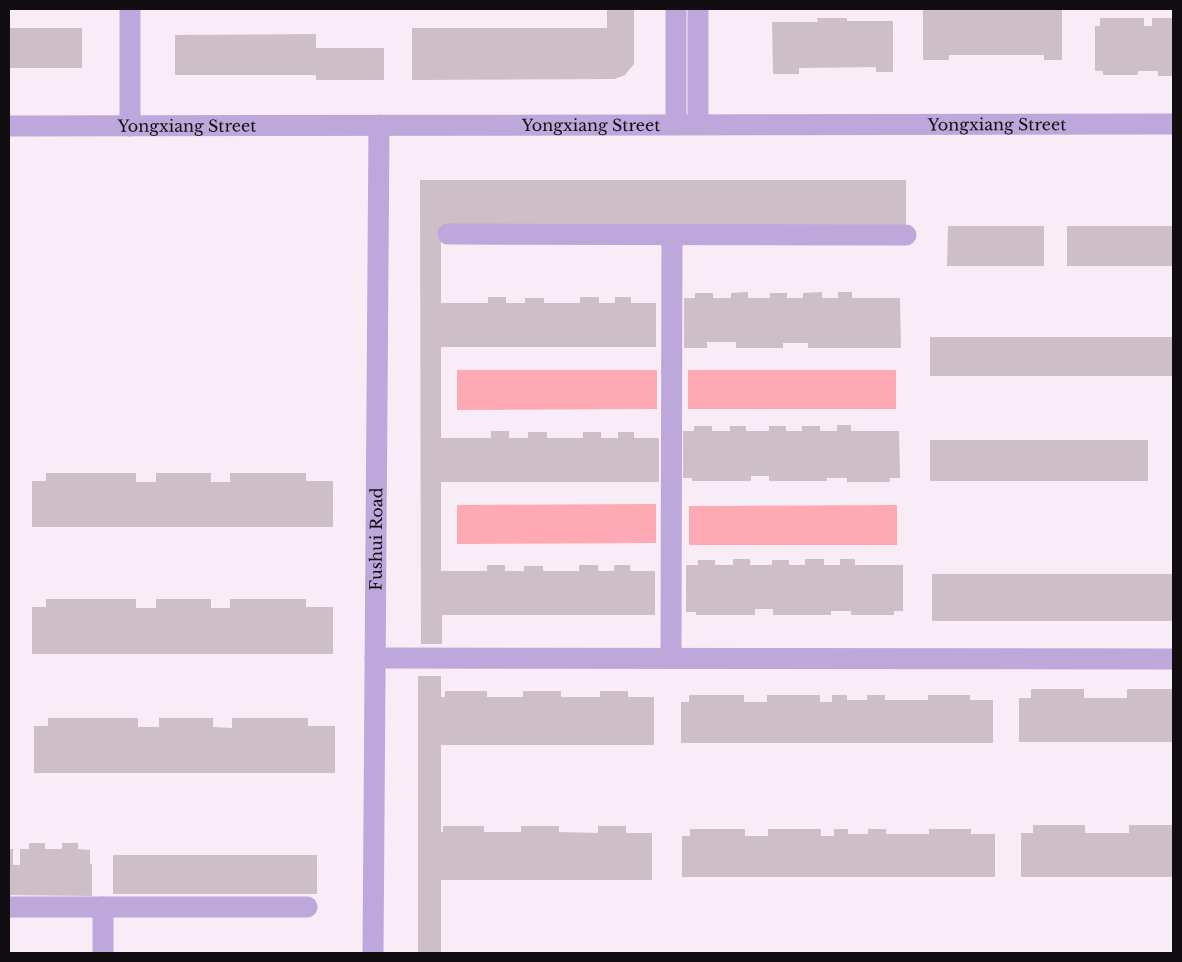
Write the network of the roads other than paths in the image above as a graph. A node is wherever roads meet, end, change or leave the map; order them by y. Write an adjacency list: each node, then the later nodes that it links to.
1 (130, 9): 9 (street)
2 (676, 9): 4 (street)
3 (698, 9): 5 (street)
4 (676, 124): 5 (street, Yongxiang Street); 7 (street, Yongxiang Street)
5 (698, 124): 6 (street, Yongxiang Street)
6 (1173, 124)
7 (379, 125): 9 (street, Yongxiang Street); 13 (street, Fushui Road)
8 (9, 126): 9 (street, Yongxiang Street)
9 (130, 126)
10 (448, 234): 11 (street)
11 (672, 234): 12 (street); 14 (street)
12 (906, 235)
13 (375, 658): 14 (street); 20 (street, Fushui Road)
14 (671, 658): 15 (street)
15 (1173, 660)
16 (9, 906): 17 (street)
17 (103, 906): 18 (street); 19 (street)
18 (307, 906)
19 (103, 953)
20 (373, 953)

